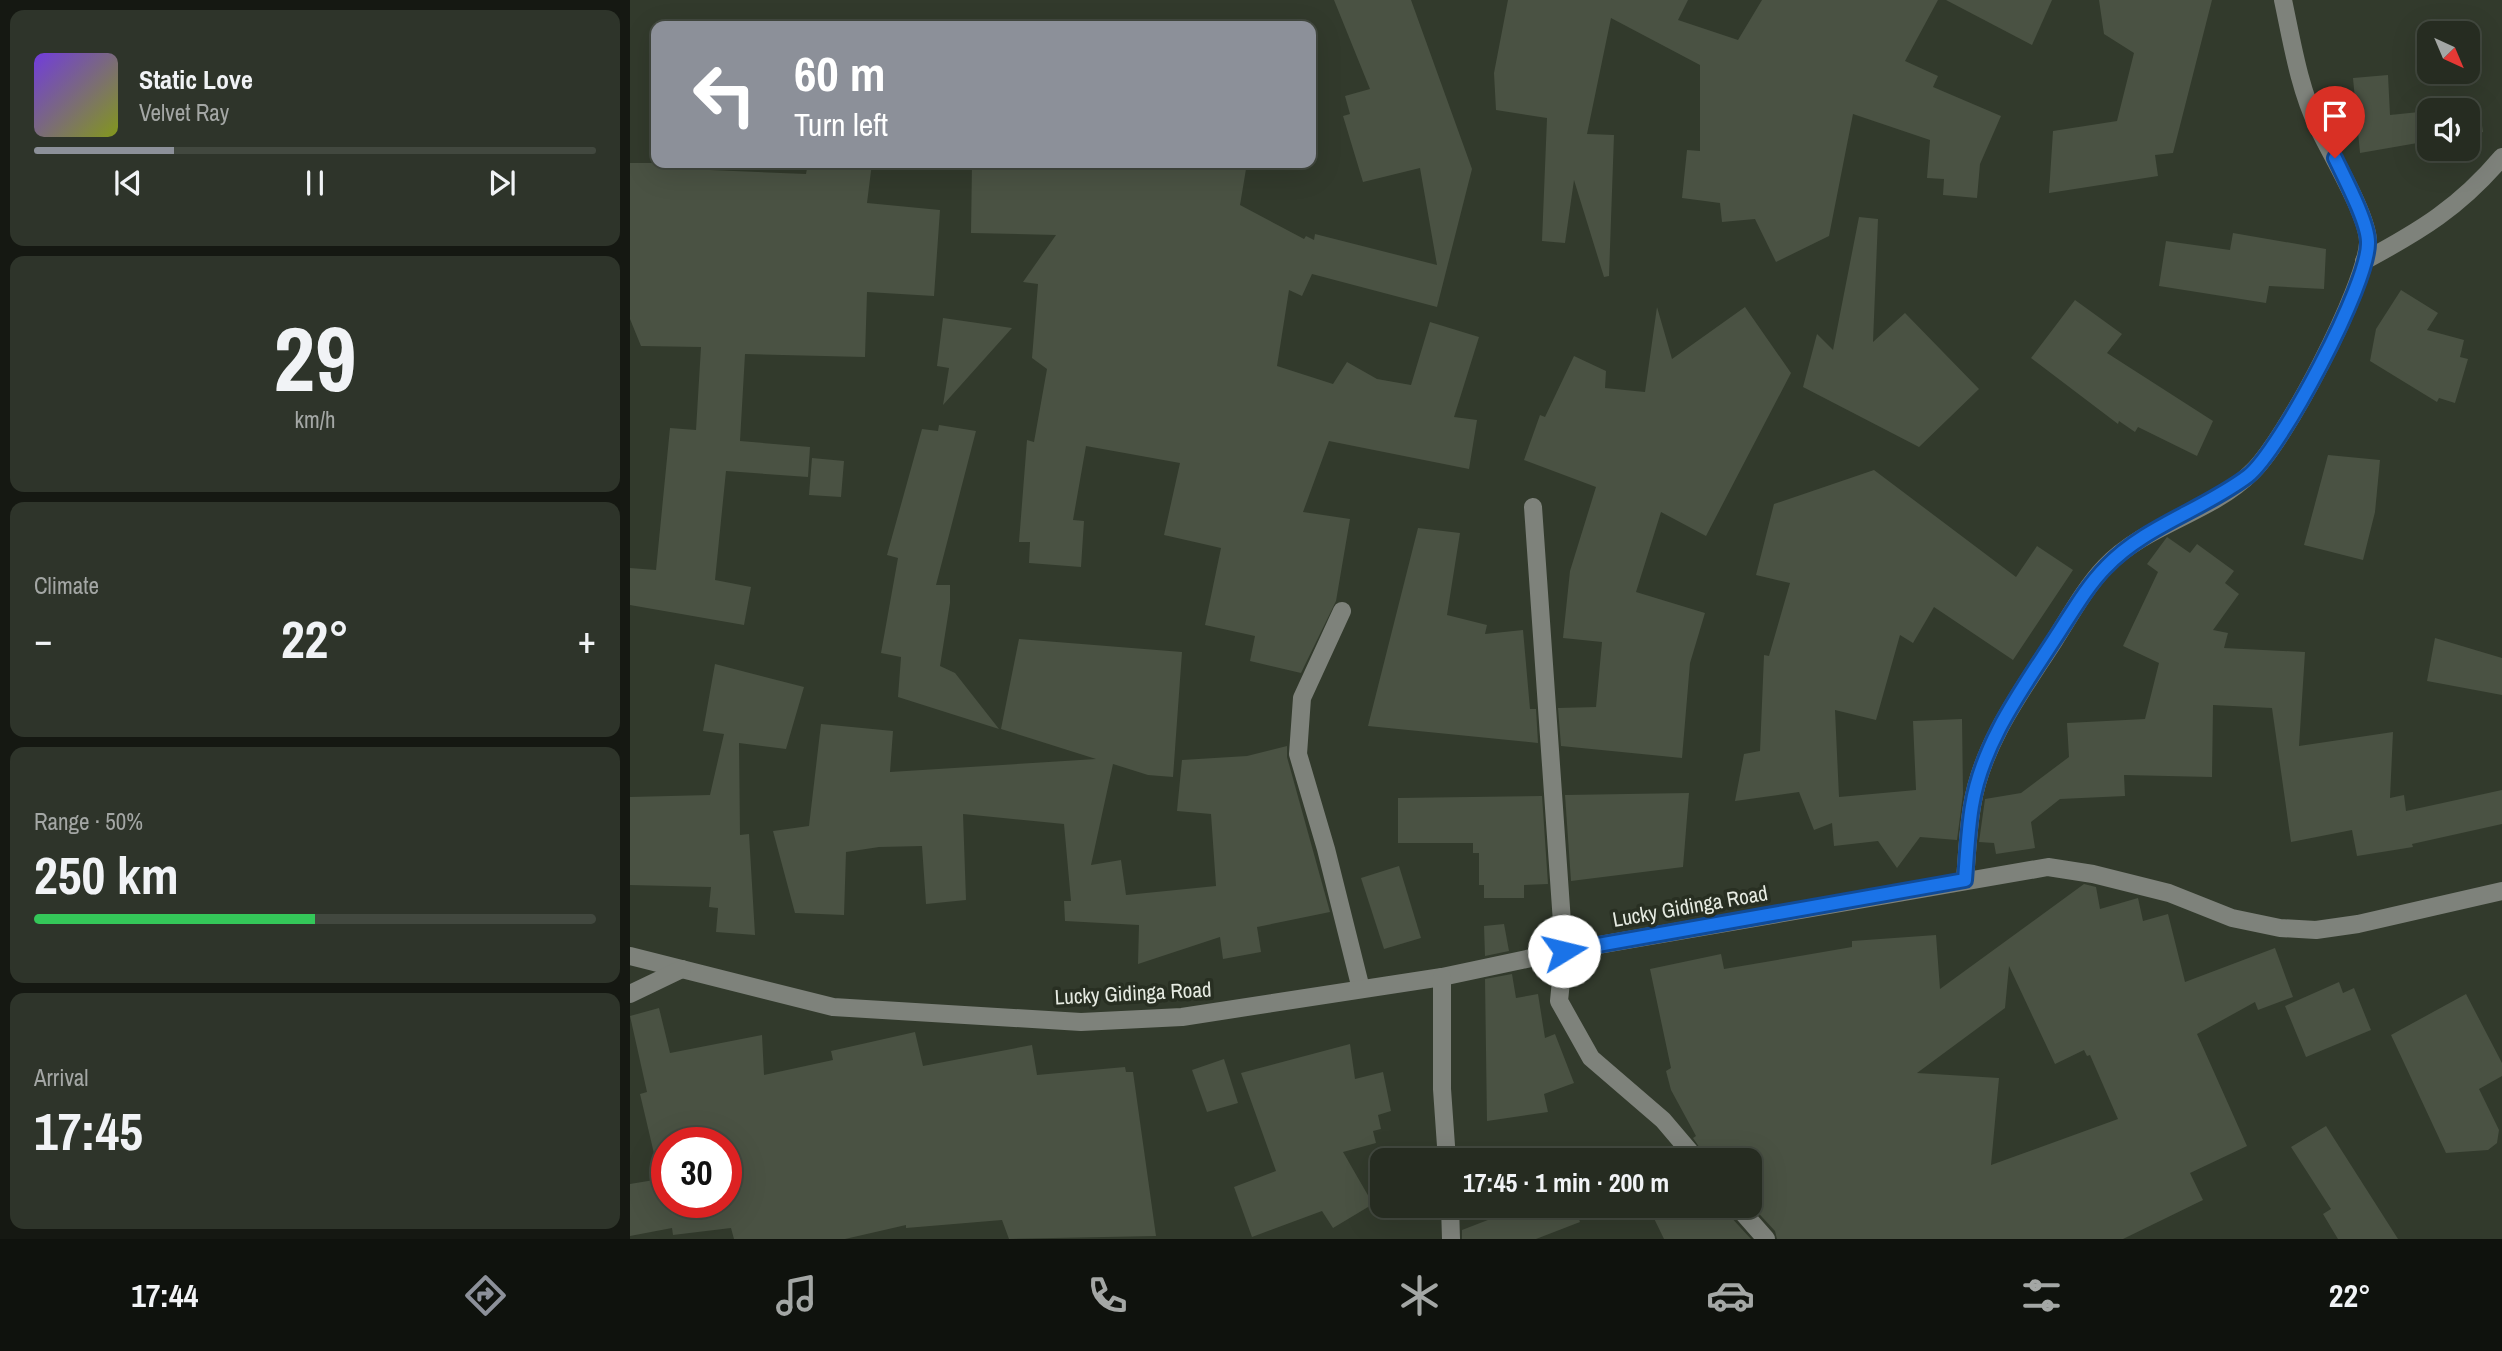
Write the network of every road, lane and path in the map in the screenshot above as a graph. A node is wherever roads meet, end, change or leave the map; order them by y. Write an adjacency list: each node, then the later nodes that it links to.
1 (2283, 0): 3 (street)
2 (2502, 158): 3 (street)
3 (2364, 261): 6 (street)
4 (1533, 507): 8 (street)
5 (1342, 611): 12 (street)
6 (1965, 880): 7 (street, Lucky Gidinga Road); 8 (street, Lucky Gidinga Road)
7 (2502, 891)
8 (1564, 951): 11 (street, Lucky Gidinga Road); 15 (street)
9 (630, 956): 10 (street, Lucky Gidinga Road)
10 (682, 969): 12 (street, Lucky Gidinga Road); 13 (street)
11 (1441, 976): 12 (street, Lucky Gidinga Road); 14 (street)
12 (1361, 989)
13 (630, 994)
14 (1446, 1148)
15 (1686, 1148)
16 (1450, 1218): 18 (street)
17 (1748, 1218): 19 (street)
18 (1451, 1239)
19 (1766, 1239)

